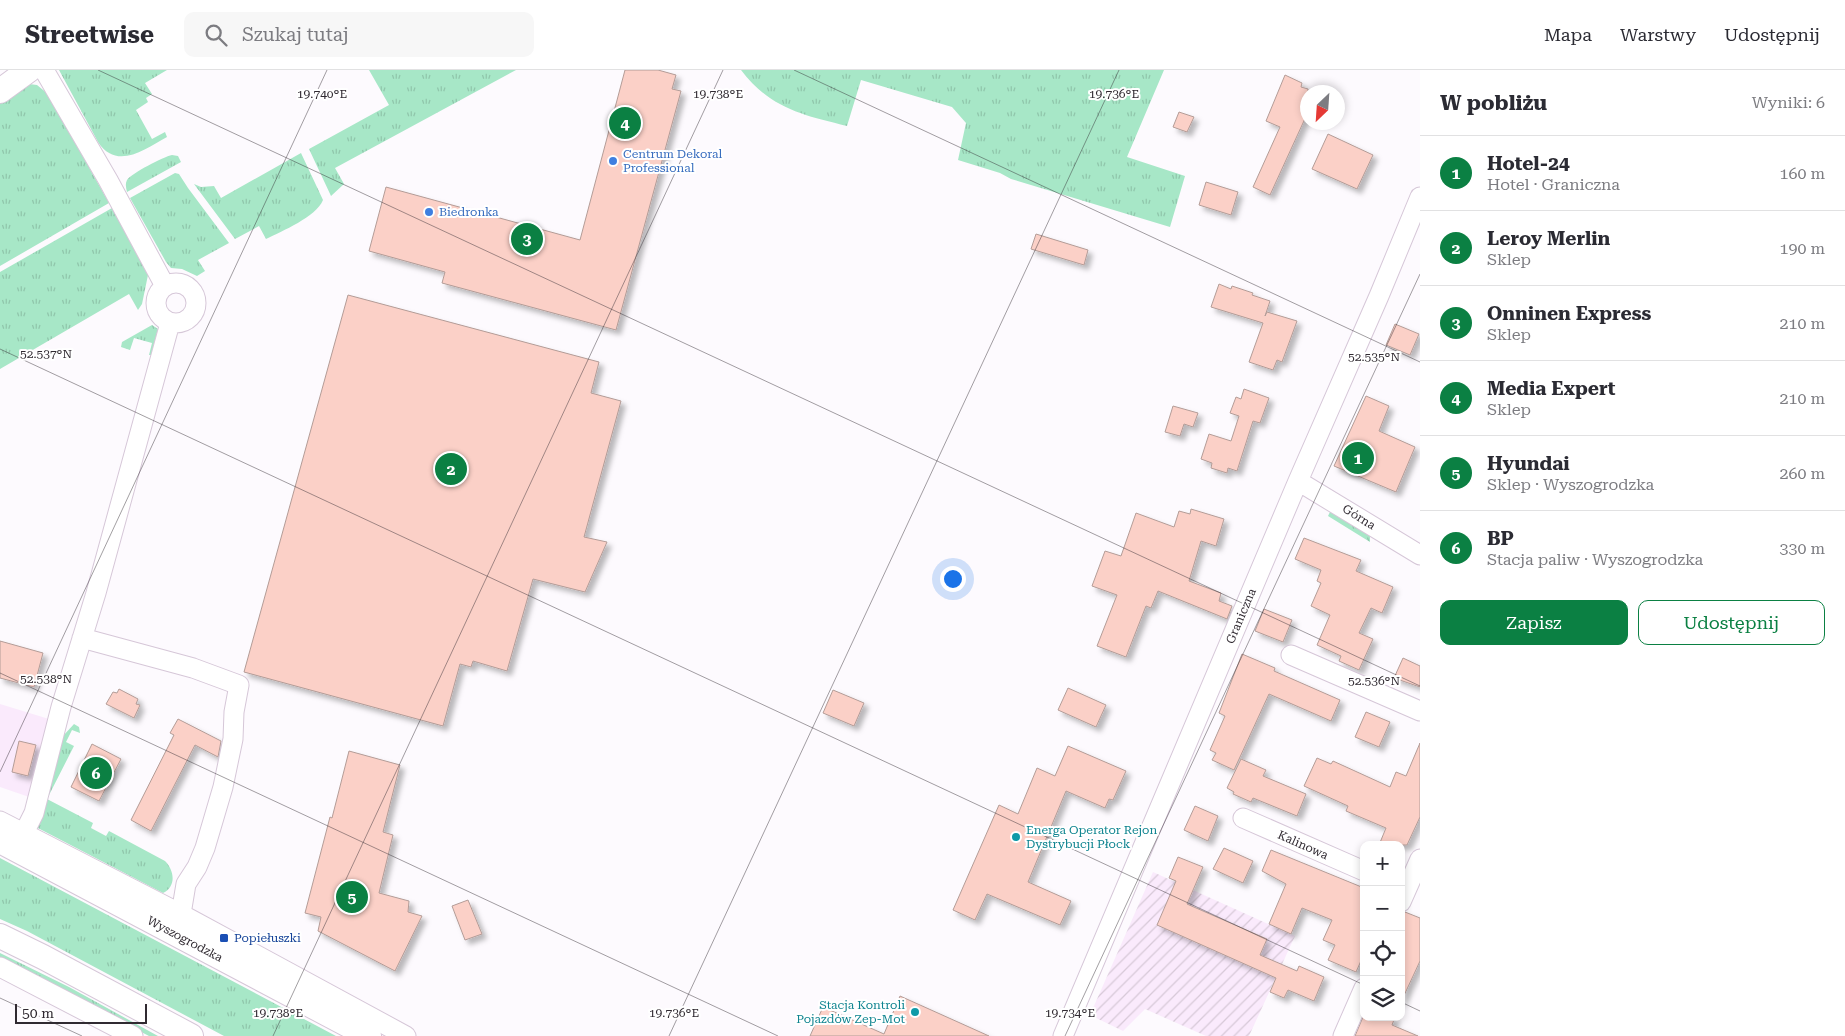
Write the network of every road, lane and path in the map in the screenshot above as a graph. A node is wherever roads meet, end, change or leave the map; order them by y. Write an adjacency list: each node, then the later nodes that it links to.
1 (28, 70): 3 (main road)
2 (44, 70): 5 (street)
3 (0, 92)
4 (1420, 197): 7 (street, Graniczna)
5 (165, 286): 6 (street); 6 (street)
6 (170, 323): 9 (street)
7 (1298, 480): 8 (street, Górna); 27 (street, Graniczna)
8 (1420, 555)
9 (82, 638): 14 (street); 19 (street)
10 (1291, 656): 11 (street)
11 (1420, 711)
12 (1243, 818): 17 (street, Kalinowa)
13 (0, 821): 14 (street)
14 (22, 832): 19 (street)
15 (0, 841): 25 (main road, Wyszogrodzka)
16 (1420, 859): 18 (street)
17 (1360, 869)
18 (1405, 889)
19 (180, 914): 26 (street)
20 (0, 936): 24 (main road)
21 (0, 967): 23 (street)
22 (1360, 997): 28 (street)
23 (133, 1036)
24 (192, 1036)
25 (369, 1036)
26 (406, 1036)
27 (1063, 1036)
28 (1343, 1036)

